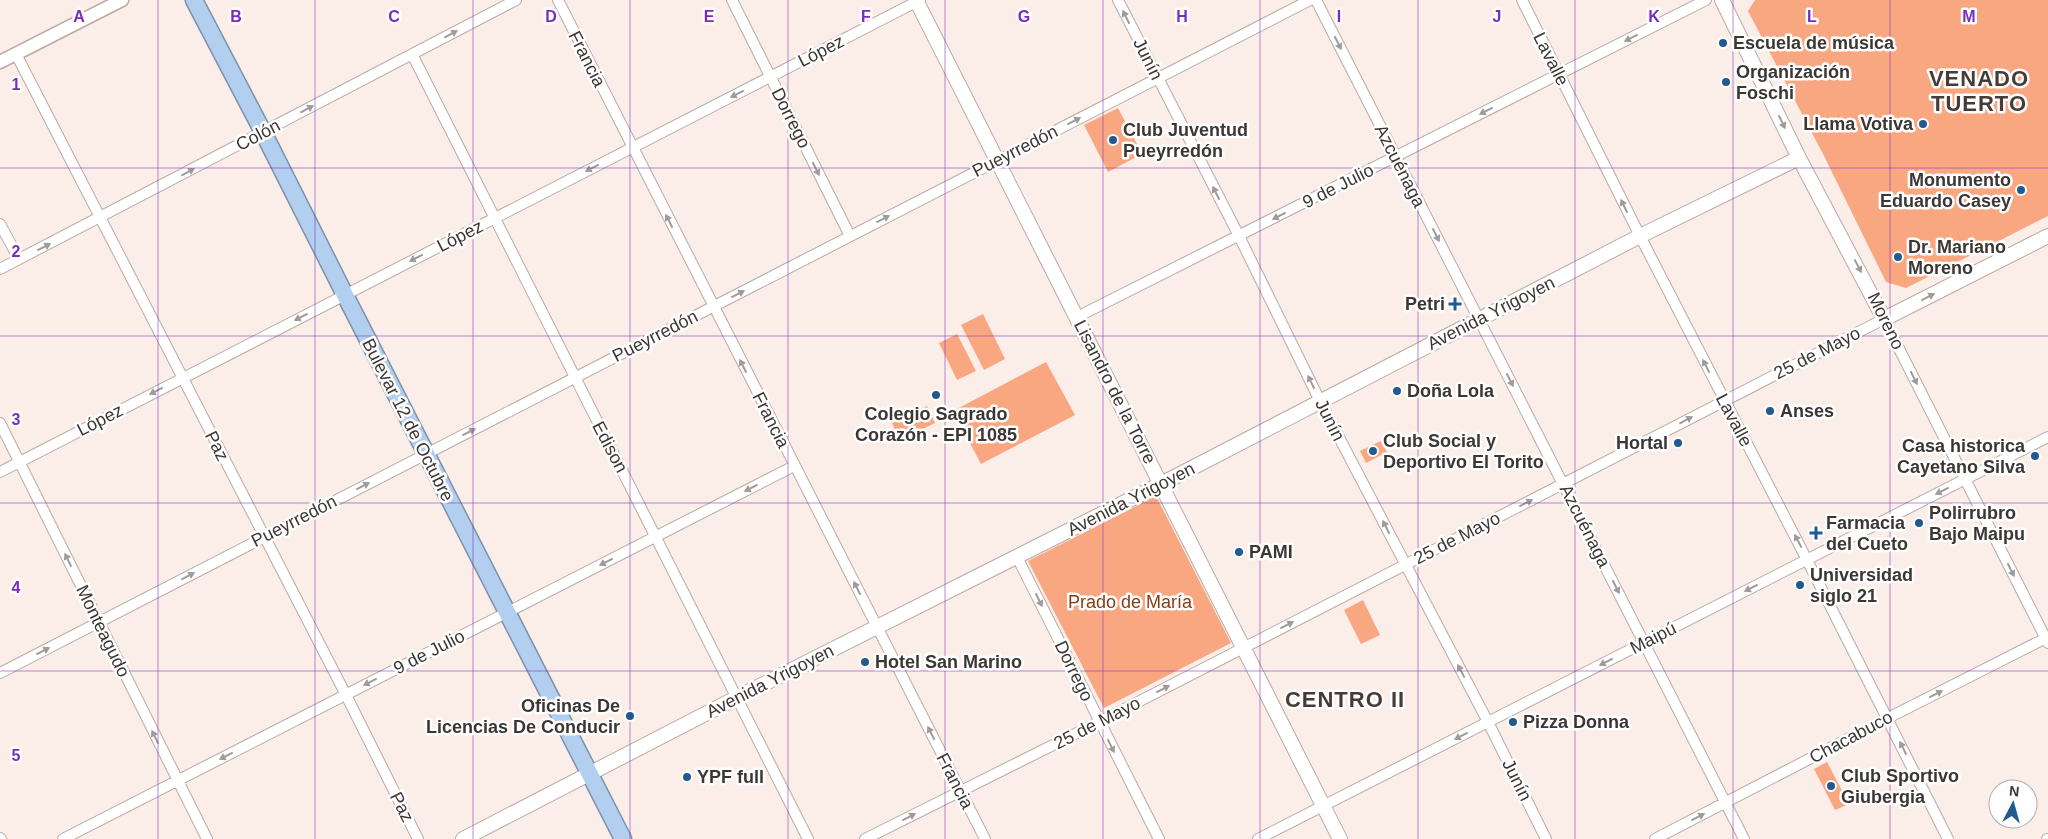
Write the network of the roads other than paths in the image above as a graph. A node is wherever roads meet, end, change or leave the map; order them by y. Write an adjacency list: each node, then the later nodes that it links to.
1 (122, 0): 13 (street)
2 (194, 0): 19 (highway, Bulevar 12 de Octubre)
3 (516, 0): 14 (street, Colón, one-way to 3)
4 (558, 0): 20 (street, Francia)
5 (732, 0): 17 (street, Dorrego)
6 (1118, 0): 18 (street, Junín, one-way to 6)
7 (1310, 0): 18 (street, Pueyrredón)
8 (1316, 0): 21 (street, Azcuénaga, one-way to 21)
9 (1522, 0): 16 (street, Lavalle)
10 (1706, 0): 16 (street, 9 de Julio, one-way to 16)
11 (1722, 0): 22 (main road, Moreno, one-way to 22)
12 (918, 1): 17 (street, López); 23 (main road, Lisandro de la Torre)
13 (16, 54): 15 (street); 24 (street, Paz)
14 (412, 54): 19 (street, Colón, one-way to 14); 25 (street, Edison)
15 (0, 62)
16 (1559, 74): 21 (street, 9 de Julio, one-way to 21); 29 (street, Lavalle, one-way to 16)
17 (770, 77): 20 (street, López, one-way to 20); 27 (street, Dorrego, one-way to 27)
18 (1158, 78): 23 (street, Pueyrredón, one-way to 18); 28 (street, Junín, one-way to 18)
19 (264, 132): 24 (street, Colón, one-way to 19); 33 (highway, Bulevar 12 de Octubre)
20 (632, 148): 25 (street, López, one-way to 25); 34 (street, Francia, one-way to 20)
21 (1396, 157): 28 (street, 9 de Julio, one-way to 28); 36 (street, Azcuénaga, one-way to 36)
22 (1799, 158): 29 (main road, Avenida Yrigoyen); 37 (main road, Moreno, one-way to 37)
23 (998, 160): 27 (street, Pueyrredón, one-way to 23); 35 (main road, Lisandro de la Torre)
24 (100, 218): 31 (street, Colón, one-way to 24); 38 (street, Paz)
25 (494, 218): 33 (street, López, one-way to 33); 39 (street, Edison)
26 (0, 224): 31 (street)
27 (850, 236): 34 (street, Pueyrredón, one-way to 27)
28 (1239, 236): 35 (street, 9 de Julio); 40 (street, Junín, one-way to 28)
29 (1640, 236): 36 (main road, Avenida Yrigoyen); 41 (street, Lavalle, one-way to 29)
30 (2048, 236): 37 (main road, 25 de Mayo, one-way to 30)
31 (19, 259): 32 (street, Colón)
32 (0, 268)
33 (345, 295): 38 (street, López, one-way to 38); 44 (highway, Bulevar 12 de Octubre)
34 (713, 307): 39 (street, Pueyrredón); 46 (street, Francia, one-way to 34)
35 (1078, 317): 49 (main road, Lisandro de la Torre)
36 (1478, 319): 40 (main road, Avenida Yrigoyen); 50 (street, Azcuénaga, one-way to 50)
37 (1884, 319): 41 (street, 25 de Mayo); 48 (street, Moreno, one-way to 48)
38 (182, 378): 45 (street, López, one-way to 45); 51 (street, Paz)
39 (574, 378): 44 (street, Pueyrredón, one-way to 39); 52 (street, Edison)
40 (1320, 401): 49 (main road, Avenida Yrigoyen); 55 (street, Junín, one-way to 40)
41 (1724, 401): 50 (street, 25 de Mayo, one-way to 41); 54 (street, Lavalle, one-way to 41)
42 (0, 423): 45 (street, Monteagudo)
43 (2048, 437): 48 (street, Maipú)
44 (426, 454): 51 (street, Pueyrredón, one-way to 44); 56 (highway, Bulevar 12 de Octubre)
45 (20, 461): 47 (street, López); 57 (street, Monteagudo, one-way to 45)
46 (794, 466): 52 (street, 9 de Julio, one-way to 52); 58 (street, Francia, one-way to 46)
47 (0, 472)
48 (1965, 480): 54 (street, Maipú, one-way to 54); 59 (street, Moreno, one-way to 59)
49 (1161, 484): 53 (main road, Avenida Yrigoyen); 61 (main road, Lisandro de la Torre)
50 (1564, 484): 55 (street, 25 de Mayo, one-way to 50); 60 (street, Azcuénaga, one-way to 60)
51 (264, 536): 57 (street, Pueyrredón, one-way to 51); 63 (street, Paz)
52 (657, 536): 56 (street, 9 de Julio, one-way to 56); 64 (street, Edison)
53 (1017, 557): 58 (main road, Avenida Yrigoyen); 66 (street, Dorrego, one-way to 66)
54 (1807, 560): 60 (street, Maipú, one-way to 60); 65 (street, Lavalle)
55 (1405, 564): 61 (street, 25 de Mayo, one-way to 55); 67 (street, Junín, one-way to 55)
56 (507, 612): 63 (street, 9 de Julio, one-way to 63); 68 (highway, Bulevar 12 de Octubre)
57 (98, 622): 62 (street, Pueyrredón, one-way to 57); 69 (street, Monteagudo, one-way to 57)
58 (877, 627): 64 (main road, Avenida Yrigoyen); 70 (street, Francia, one-way to 58)
59 (2047, 640): 65 (street, Chacabuco, one-way to 59)
60 (1644, 642): 67 (street, Maipú, one-way to 67); 71 (street, Azcuénaga)
61 (1244, 647): 66 (street, 25 de Mayo, one-way to 61); 72 (main road, Lisandro de la Torre)
62 (0, 673)
63 (346, 695): 69 (street, 9 de Julio, one-way to 69); 75 (street, Paz)
64 (738, 697): 68 (main road, Avenida Yrigoyen); 78 (street, Edison)
65 (1888, 718): 71 (street, Chacabuco); 87 (street, Lavalle, one-way to 65)
66 (1099, 722): 70 (street, 25 de Mayo); 81 (street, Dorrego, one-way to 81)
67 (1488, 722): 72 (street, Maipú, one-way to 72); 84 (street, Junín)
68 (590, 774): 76 (main road, Avenida Yrigoyen); 77 (highway, Bulevar 12 de Octubre)
69 (177, 781): 73 (street, 9 de Julio); 74 (street, Monteagudo)
70 (960, 791): 79 (street, 25 de Mayo, one-way to 70); 80 (street, Francia)
71 (1726, 803): 85 (street, Chacabuco, one-way to 71); 86 (street, Azcuénaga)
72 (1323, 806): 82 (street, Maipú); 83 (main road, Lisandro de la Torre)
73 (63, 839)
74 (207, 839)
75 (418, 839)
76 (463, 839)
77 (623, 839)
78 (808, 839)
79 (865, 839)
80 (985, 839)
81 (1159, 839)
82 (1258, 839)
83 (1340, 839)
84 (1546, 839)
85 (1655, 839)
86 (1744, 839)
87 (1948, 839)

